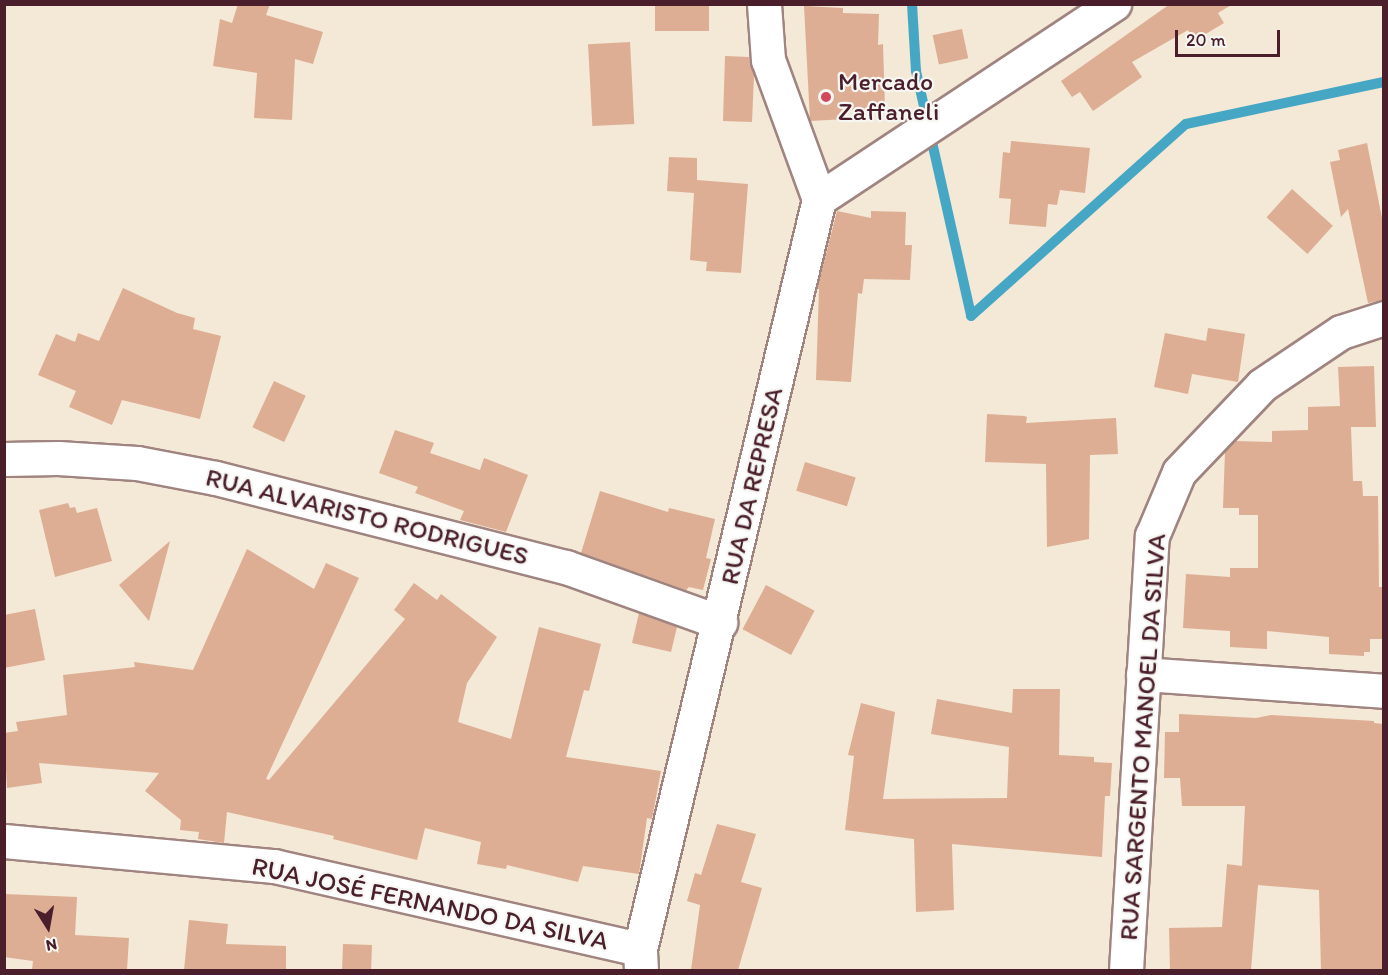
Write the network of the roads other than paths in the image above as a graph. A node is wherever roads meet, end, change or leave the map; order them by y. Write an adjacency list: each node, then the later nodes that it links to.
1 (764, 4): 3 (street)
2 (1114, 4): 3 (street)
3 (819, 199): 6 (street, RUA DA REPRESA)
4 (1383, 318): 7 (street, RUA SARGENTO MANOEL DA SILVA)
5 (4, 459): 6 (street, RUA ALVARISTO RODRIGUES)
6 (720, 622): 10 (street, RUA DA REPRESA)
7 (1143, 674): 8 (street); 11 (street, RUA SARGENTO MANOEL DA SILVA)
8 (1383, 691)
9 (4, 841): 10 (street, RUA JOSÉ FERNANDO DA SILVA)
10 (640, 960)
11 (1126, 970)

